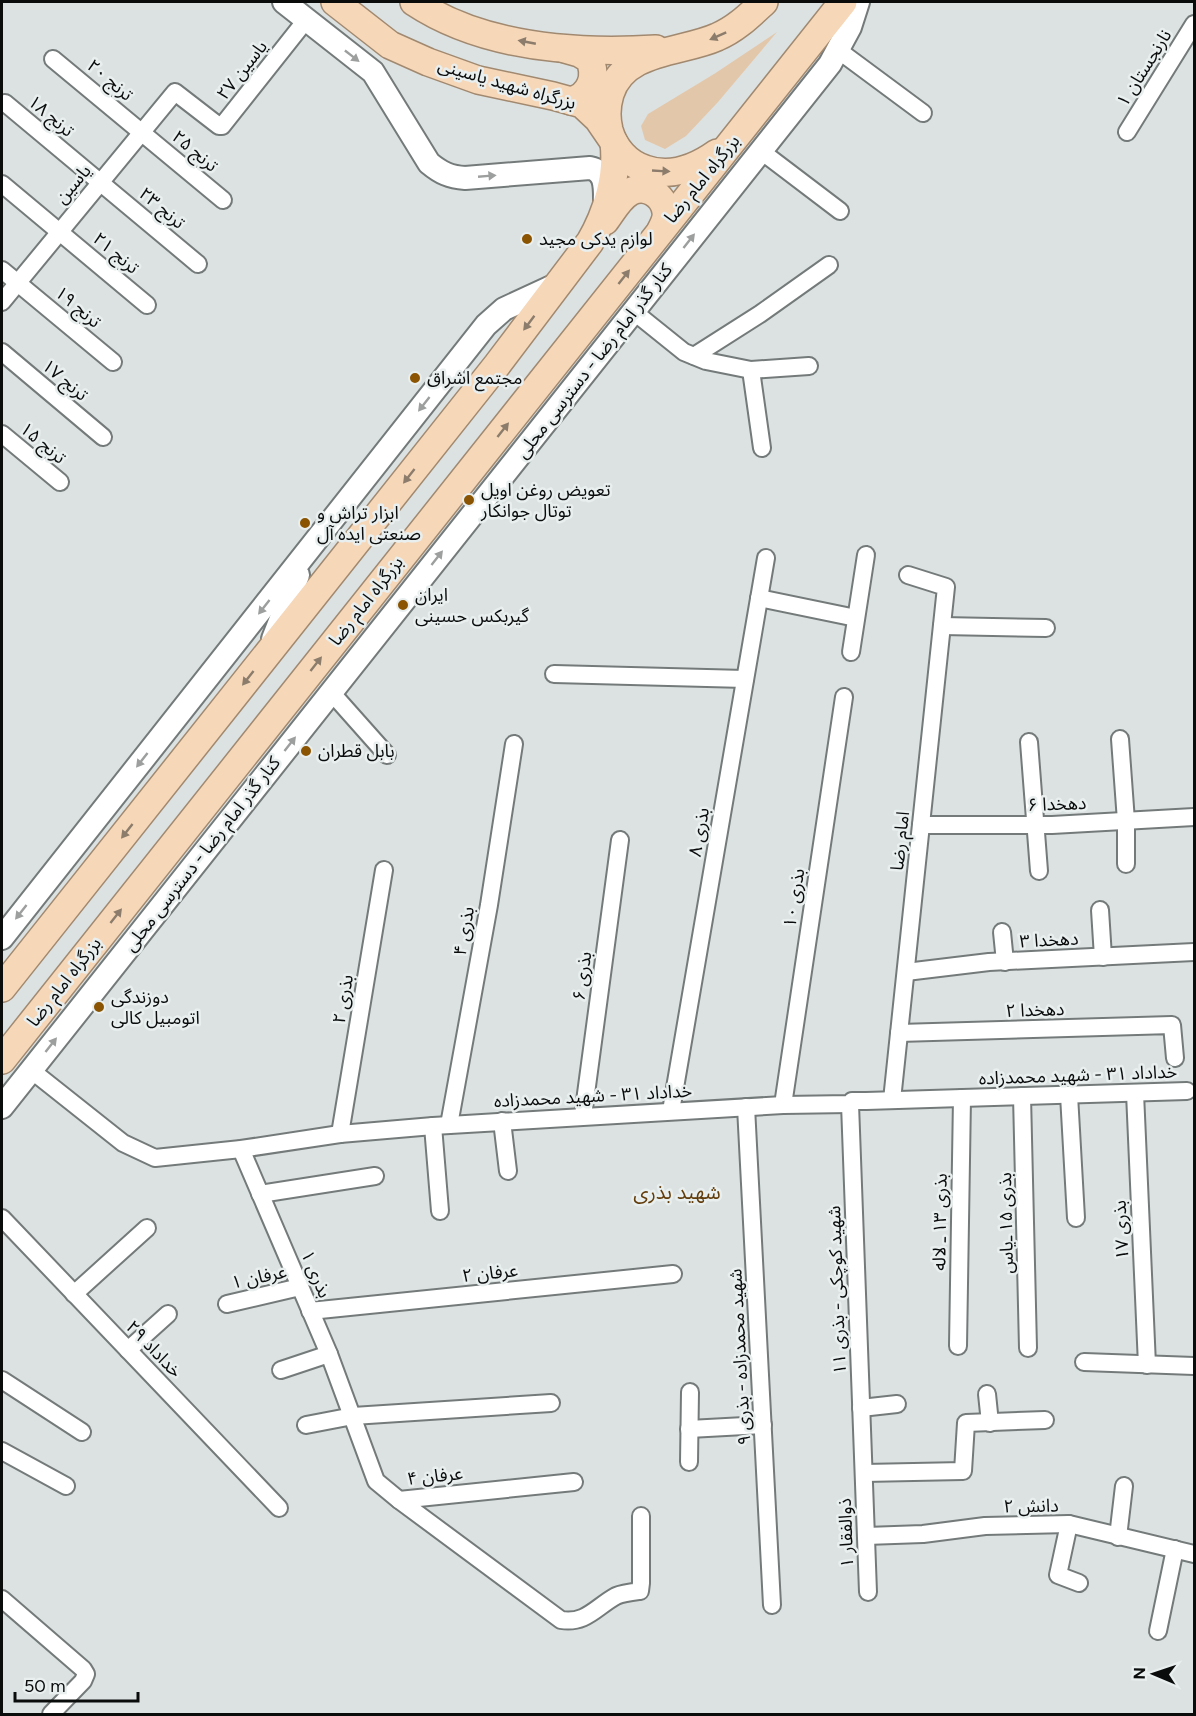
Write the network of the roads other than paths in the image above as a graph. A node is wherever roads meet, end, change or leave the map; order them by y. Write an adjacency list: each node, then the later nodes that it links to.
1 (284, 2): 7 (main road)
2 (335, 2): 9 (highway, بزرگراه شهید یاسینی)
3 (414, 2): 11 (highway, one-way to 3)
4 (764, 2): 10 (highway, one-way to 10)
5 (843, 2): 22 (highway, بزرگراه امام رضا)
6 (858, 2): 12 (main road, کنار گذر امام رضا - دسترسی محلی)
7 (306, 20): 14 (main road, one-way to 14); 15 (street, یاسین ۲۷)
8 (1194, 24): 20 (street, نارنجستان ۱)
9 (390, 45): 14 (main road); 16 (highway, بزرگراه شهید یاسینی)
10 (690, 46): 11 (highway); 21 (highway)
11 (556, 47): 16 (highway)
12 (838, 50): 18 (street); 23 (main road, کنار گذر امام رضا - دسترسی محلی)
13 (53, 59): 19 (street, ترنج ۲۰)
14 (373, 72): 27 (main road, one-way to 27)
15 (175, 92): 19 (street, یاسین)
16 (571, 101): 21 (highway, بزرگراه شهید یاسینی)
17 (5, 103): 24 (street, ترنج ۱۸)
18 (923, 112)
19 (142, 132): 24 (street, یاسین); 26 (street, ترنج ۲۵)
20 (1126, 132)
21 (613, 140): 22 (highway, بزرگراه شهید یاسینی, one-way to 22); 27 (highway)
22 (732, 141): 29 (highway, بزرگراه امام رضا)
23 (761, 151): 28 (street); 39 (main road, کنار گذر امام رضا - دسترسی محلی, one-way to 23)
24 (100, 182): 30 (street, یاسین); 32 (street, ترنج ۲۳)
25 (2, 184): 30 (street, ترنج ۲۱)
26 (223, 200)
27 (605, 209): 31 (highway)
28 (840, 211)
29 (661, 230): 31 (highway); 48 (highway, بزرگراه امام رضا, one-way to 29)
30 (59, 232): 35 (street, یاسین); 38 (street, ترنج ۲۱)
31 (590, 242): 36 (highway)
32 (198, 264)
33 (829, 265): 41 (street)
34 (2, 270): 35 (street, ترنج ۱۹)
35 (17, 283): 37 (street, یاسین); 42 (street, ترنج ۱۹)
36 (558, 285): 51 (main road, one-way to 51); 60 (highway, one-way to 60)
37 (2, 302)
38 (147, 304)
39 (633, 311): 41 (street); 50 (main road, کنار گذر امام رضا - دسترسی محلی)
40 (2, 352): 46 (street, ترنج ۱۷)
41 (694, 356): 44 (street)
42 (113, 362)
43 (809, 366): 44 (street)
44 (751, 370): 47 (street)
45 (2, 434): 49 (street, ترنج ۱۵)
46 (103, 437)
47 (762, 448)
48 (474, 466): 50 (main road); 75 (highway, بزرگراه امام رضا, one-way to 48)
49 (60, 482)
50 (455, 536): 63 (main road, کنار گذر امام رضا - دسترسی محلی, one-way to 50)
51 (308, 551): 60 (main road); 81 (main road, one-way to 81)
52 (866, 555): 56 (street)
53 (766, 558): 55 (street, بذری ۸)
54 (908, 575): 57 (street, امام رضا)
55 (759, 598): 56 (street); 62 (street, بذری ۸)
56 (856, 618): 59 (street)
57 (942, 626): 58 (street); 72 (street, امام رضا)
58 (1046, 628)
59 (851, 652)
60 (267, 654): 86 (highway, one-way to 86)
61 (554, 674): 62 (street)
62 (745, 679): 101 (street, بذری ۸)
63 (331, 692): 68 (street); 69 (main road, کنار گذر امام رضا - دسترسی محلی, one-way to 63)
64 (844, 697): 98 (street, بذری ۱۰)
65 (1120, 739): 71 (street)
66 (1029, 742): 73 (street)
67 (514, 744): 104 (street, بذری ۴)
68 (387, 755)
69 (241, 805): 75 (main road); 90 (main road, کنار گذر امام رضا - دسترسی محلی, one-way to 69)
70 (1194, 817): 71 (street, دهخدا ۶)
71 (1126, 821): 73 (street, دهخدا ۶); 76 (street)
72 (921, 825): 73 (street, دهخدا ۶); 85 (street, امام رضا)
73 (1036, 825): 78 (street)
74 (620, 840): 102 (street, بذری ۶)
75 (171, 847): 88 (highway, بزرگراه امام رضا, one-way to 75)
76 (1126, 864)
77 (384, 870): 105 (street, بذری ۲)
78 (1039, 871)
79 (1100, 910): 83 (street)
80 (1002, 932): 84 (street)
81 (2, 938)
82 (1194, 952): 83 (street, دهخدا ۳)
83 (1103, 957): 84 (street, دهخدا ۳)
84 (1005, 962): 85 (street, دهخدا ۳)
85 (906, 972): 87 (street, امام رضا)
86 (2, 988)
87 (899, 1033): 89 (street, دهخدا ۲); 96 (street, امام رضا)
88 (4, 1057): 90 (main road)
89 (1175, 1058)
90 (31, 1070): 99 (main road, کنار گذر امام رضا - دسترسی محلی); 106 (street, خداداد ۳۱ - شهید محمدزاده)
91 (1187, 1091): 92 (street, خداداد ۳۱ - شهید محمدزاده)
92 (1134, 1093): 93 (street, خداداد ۳۱ - شهید محمدزاده); 125 (street, بذری ۱۷)
93 (1069, 1095): 94 (street, خداداد ۳۱ - شهید محمدزاده); 112 (street)
94 (1022, 1096): 95 (street, خداداد ۳۱ - شهید محمدزاده); 121 (street, بذری ۱۵ ـ‌یاس)
95 (962, 1098): 96 (street, خداداد ۳۱ - شهید محمدزاده); 120 (street, بذری ۱۳ ـ لاله)
96 (892, 1100): 97 (street, خداداد ۳۱ - شهید محمدزاده)
97 (850, 1104): 98 (street, خداداد ۳۱ - شهید محمدزاده); 133 (street, شهید کوچکی - بذری ۱۱)
98 (783, 1105): 100 (street, خداداد ۳۱ - شهید محمدزاده)
99 (2, 1107)
100 (746, 1107): 101 (street, خداداد ۳۱ - شهید محمدزاده); 138 (street, شهید محمدزاده - بذری ۹)
101 (671, 1111): 102 (street, خداداد ۳۱ - شهید محمدزاده)
102 (583, 1116): 103 (street, خداداد ۳۱ - شهید محمدزاده)
103 (502, 1121): 104 (street, خداداد ۳۱ - شهید محمدزاده); 107 (street)
104 (441, 1125): 105 (street, خداداد ۳۱ - شهید محمدزاده); 110 (street, بذری ۴)
105 (340, 1134): 106 (street, خداداد ۳۱ - شهید محمدزاده)
106 (241, 1149): 109 (street, بذری ۱)
107 (508, 1171)
108 (375, 1176): 109 (street)
109 (260, 1194): 115 (street, بذری ۱)
110 (440, 1211)
111 (2, 1218): 116 (street, خداداد ۲۹)
112 (1076, 1218)
113 (147, 1228): 116 (street)
114 (673, 1274): 118 (street, عرفان ۲)
115 (300, 1287): 117 (street, عرفان ۱); 118 (street, بذری ۱)
116 (74, 1294): 122 (street, خداداد ۲۹)
117 (227, 1304)
118 (310, 1311): 123 (street, بذری ۱)
119 (168, 1314): 122 (street)
120 (958, 1346)
121 (1028, 1348)
122 (128, 1350): 148 (street, خداداد ۲۹)
123 (329, 1354): 127 (street); 134 (street, بذری ۱)
124 (1084, 1362): 125 (street)
125 (1147, 1365): 126 (street)
126 (1194, 1366)
127 (281, 1370)
128 (2, 1380): 140 (street)
129 (690, 1392): 139 (street)
130 (987, 1394): 136 (street)
131 (551, 1403): 134 (street)
132 (897, 1404): 133 (street)
133 (861, 1408): 143 (street, شهید کوچکی - بذری ۱۱)
134 (353, 1416): 137 (street); 147 (street, عرفان ۴)
135 (1045, 1420): 136 (street)
136 (990, 1423): 143 (street)
137 (306, 1425)
138 (763, 1425): 139 (street); 158 (street, شهید محمدزاده - بذری ۹)
139 (690, 1429): 142 (street)
140 (82, 1432)
141 (2, 1451): 145 (street)
142 (689, 1462)
143 (864, 1473): 151 (street, ذوالفقار ۱)
144 (574, 1482): 147 (street, عرفان ۴)
145 (66, 1486)
146 (1124, 1486): 152 (street)
147 (399, 1500): 149 (street)
148 (279, 1508)
149 (640, 1516)
150 (1069, 1524): 151 (street, دانش ۲); 152 (street, دانش ۲); 155 (street)
151 (866, 1536): 156 (street, ذوالفقار ۱)
152 (1118, 1537): 153 (street, دانش ۲)
153 (1175, 1549): 154 (street, دانش ۲); 159 (street)
154 (1194, 1554)
155 (1078, 1583)
156 (868, 1592)
157 (2, 1599): 160 (street)
158 (772, 1605)
159 (1158, 1631)
160 (51, 1714)

